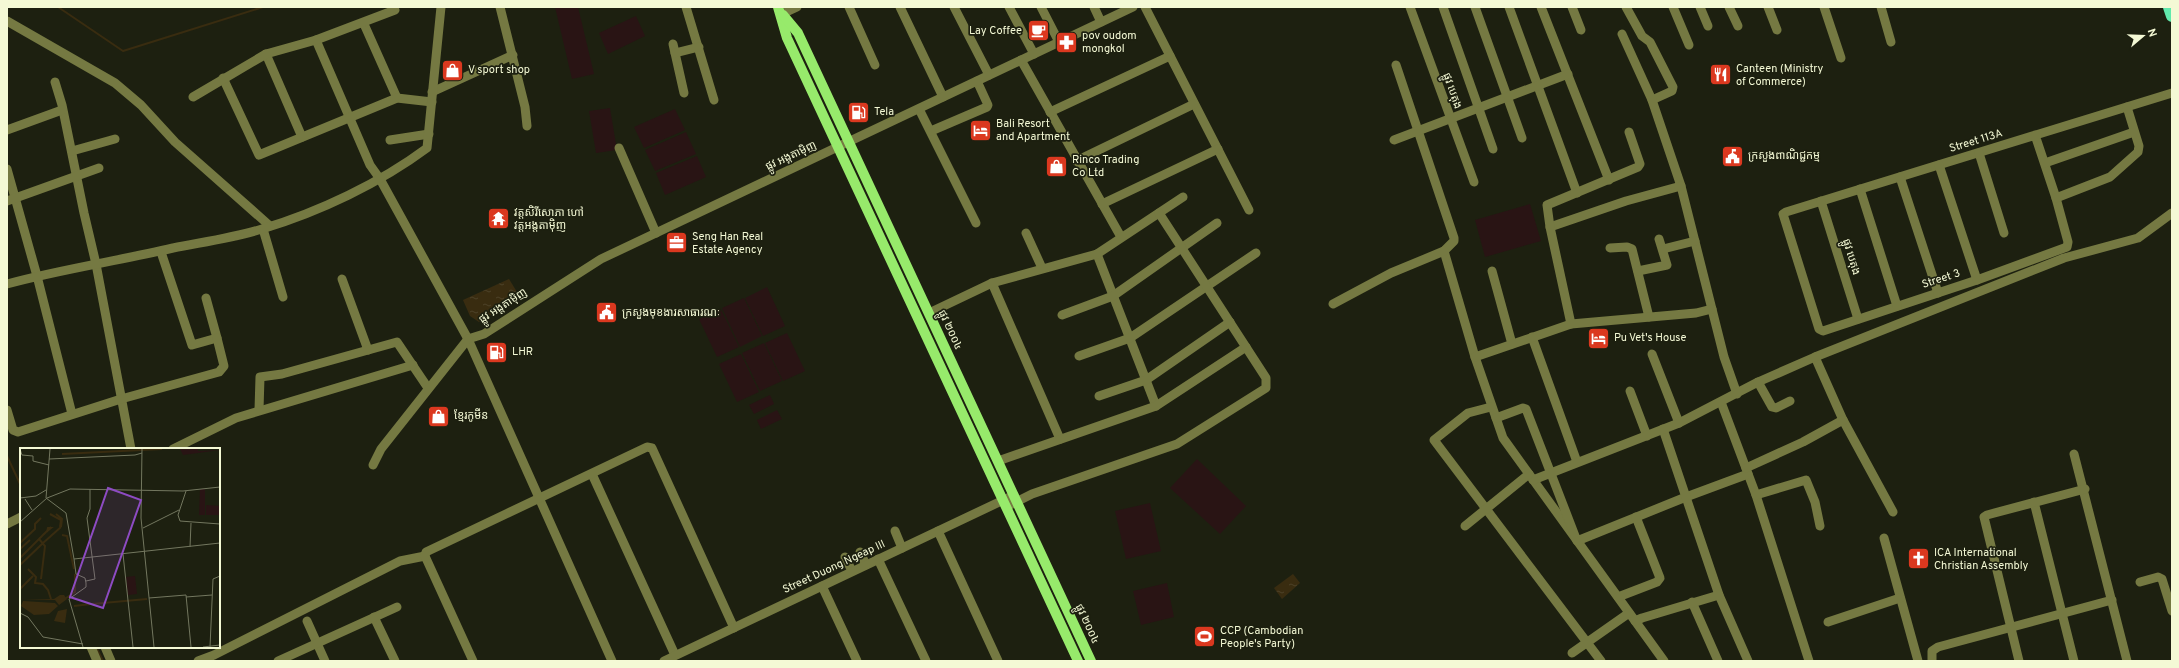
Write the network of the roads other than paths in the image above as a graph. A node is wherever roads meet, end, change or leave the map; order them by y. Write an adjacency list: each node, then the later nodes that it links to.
1 (441, 7): 57 (street)
2 (500, 7): 45 (street)
3 (686, 7): 42 (street)
4 (797, 7): 28 (street)
5 (848, 7): 49 (street)
6 (900, 7): 61 (street)
7 (954, 7): 52 (street)
8 (1009, 7): 44 (street)
9 (1041, 7): 39 (street)
10 (1094, 7): 31 (street)
11 (1133, 7): 31 (street, ផ្លូវ អង្តតាម៉ិញ)
12 (1145, 7): 46 (street)
13 (1410, 7): 74 (street, ផ្លូវ បេតុង)
14 (1443, 7): 69 (street, ផ្លូវ បេតុង)
15 (1475, 7): 62 (street)
16 (1509, 7): 56 (street)
17 (1541, 7): 51 (street)
18 (1572, 7): 35 (street)
19 (1626, 7): 65 (street)
20 (1673, 7): 41 (street)
21 (1700, 7): 33 (street)
22 (1730, 7): 34 (street)
23 (1768, 7): 36 (street)
24 (1824, 7): 47 (street)
25 (1881, 7): 40 (street)
26 (2169, 7): 29 (highway)
27 (395, 10): 32 (street)
28 (780, 10): 88 (main road, ផ្លូវ ២០០៤); 89 (main road)
29 (2172, 16)
30 (7, 21): 118 (street)
31 (1101, 22): 39 (street, ផ្លូវ អង្តតាម៉ិញ)
32 (364, 24): 38 (street); 63 (street)
33 (1708, 26)
34 (1738, 26)
35 (1581, 30)
36 (1777, 30)
37 (1622, 34): 65 (street)
38 (316, 40): 43 (street); 73 (street)
39 (1059, 42): 44 (street, ផ្លូវ អង្តតាម៉ិញ)
40 (1891, 42)
41 (1689, 45)
42 (698, 47): 58 (street); 64 (street)
43 (266, 54): 53 (street); 83 (street)
44 (1034, 54): 48 (street, ផ្លូវ អង្តតាម៉ិញ)
45 (513, 55): 57 (street); 75 (street)
46 (1170, 56): 67 (street); 72 (street)
47 (1840, 58)
48 (1021, 60): 52 (street, ផ្លូវ អង្តតាម៉ិញ); 72 (street)
49 (874, 65)
50 (1396, 65): 78 (street)
51 (1568, 74): 56 (street); 103 (street)
52 (989, 75): 54 (street, ផ្លូវ អង្តតាម៉ិញ)
53 (223, 78): 60 (street); 83 (street)
54 (977, 81): 61 (street, ផ្លូវ អង្តតាម៉ិញ); 77 (street)
55 (55, 82): 71 (street)
56 (1538, 86): 62 (street); 107 (street)
57 (432, 92): 66 (street)
58 (684, 93)
59 (2172, 93): 68 (street, Street 113A)
60 (192, 97)
61 (943, 97): 70 (street, ផ្លូវ អង្តតាម៉ិញ)
62 (1508, 97): 69 (street); 84 (street)
63 (397, 98): 66 (street); 73 (street)
64 (714, 100)
65 (1652, 100): 105 (street)
66 (432, 102): 81 (street)
67 (1194, 104): 91 (street); 95 (street)
68 (2127, 107): 80 (street); 82 (street, Street 113A)
69 (1479, 108): 74 (street); 92 (street, ផ្លូវ បេតុង)
70 (919, 109): 77 (street); 88 (street, ផ្លូវ អង្តតាម៉ិញ)
71 (62, 110): 76 (street); 93 (street)
72 (1050, 112): 95 (street)
73 (349, 117): 83 (street); 102 (street)
74 (1450, 119): 78 (street); 104 (street, ផ្លូវ បេតុង)
75 (527, 126)
76 (7, 130)
77 (931, 131): 116 (street)
78 (1418, 131): 87 (street); 129 (street)
79 (1629, 132): 103 (street)
80 (2134, 132): 96 (street); 109 (street)
81 (429, 134): 86 (street); 102 (street)
82 (2035, 135): 94 (street, Street 113A); 96 (street)
83 (302, 137)
84 (1522, 138)
85 (115, 139): 93 (street)
86 (390, 140)
87 (1394, 140)
88 (849, 142): 89 (street, ផ្លូវ អង្តតាម៉ិញ); 150 (main road, ផ្លូវ ២០០៤)
89 (838, 147): 120 (street, ផ្លូវ អង្តតាម៉ិញ); 205 (main road)
90 (619, 148): 120 (street)
91 (1218, 149): 112 (street); 113 (street)
92 (1493, 149)
93 (72, 151): 100 (street)
94 (1979, 153): 97 (street, Street 113A); 122 (street)
95 (1076, 161): 112 (street)
96 (2044, 163): 109 (street)
97 (1939, 165): 101 (street, Street 113A); 139 (street)
98 (99, 168): 100 (street)
99 (7, 169): 110 (street)
100 (77, 175): 110 (street); 133 (street)
101 (1900, 177): 106 (street, Street 113A); 143 (street)
102 (380, 179): 118 (street); 160 (street)
103 (1609, 180): 107 (street)
104 (1474, 182)
105 (1681, 186): 119 (street); 125 (street)
106 (1860, 189): 111 (street, Street 113A); 148 (street)
107 (1577, 193): 119 (street)
108 (1183, 197): 114 (street)
109 (2056, 198): 139 (street, Street 3)
110 (11, 199): 137 (street)
111 (1821, 201): 153 (street, ផ្លូវ បេតុង); 156 (street, Street 113A)
112 (1102, 204): 123 (street)
113 (1249, 210)
114 (1159, 213): 123 (street); 126 (street, Street Duong Ngeap III)
115 (2172, 213): 167 (street)
116 (976, 223)
117 (1217, 223): 126 (street)
118 (266, 227): 130 (street); 145 (street)
119 (1550, 227): 155 (street)
120 (656, 233): 160 (street, ផ្លូវ អង្តតាម៉ិញ)
121 (1026, 233): 134 (street)
122 (2004, 233)
123 (1121, 237): 132 (street)
124 (1659, 239): 128 (street)
125 (1695, 241): 128 (street); 149 (street)
126 (1182, 248): 142 (street, Street Duong Ngeap III); 144 (street)
127 (1610, 248): 136 (street)
128 (1663, 249): 136 (street)
129 (1444, 251): 147 (street); 166 (street)
130 (161, 252): 133 (street); 158 (street)
131 (1256, 253): 142 (street)
132 (1097, 254): 134 (street); 144 (street)
133 (96, 264): 137 (street); 175 (street)
134 (1042, 268): 140 (street)
135 (1492, 271): 161 (street)
136 (1638, 271): 152 (street)
137 (37, 276): 141 (street); 182 (street)
138 (342, 280): 163 (street)
139 (1977, 280): 143 (street, Street 3)
140 (992, 283): 150 (street); 188 (street)
141 (7, 284)
142 (1206, 285): 154 (street, Street Duong Ngeap III); 159 (street)
143 (1938, 293): 148 (street, Street 3)
144 (1114, 296): 151 (street); 159 (street)
145 (282, 297)
146 (206, 298): 158 (street)
147 (1333, 304)
148 (1897, 306): 153 (street, Street 3)
149 (1712, 309): 152 (street); 173 (street)
150 (929, 313): 192 (main road, ផ្លូវ ២០០៤)
151 (1062, 315)
152 (1649, 318): 155 (street)
153 (1858, 319): 156 (street, Street 3)
154 (1230, 322): 162 (street, Street Duong Ngeap III); 169 (street)
155 (1571, 324): 157 (street)
156 (1821, 331)
157 (1532, 337): 161 (street); 193 (street)
158 (217, 338): 175 (street)
159 (1130, 338): 165 (street); 169 (street)
160 (468, 340): 171 (street); 202 (street)
161 (1512, 344): 166 (street)
162 (1246, 347): 178 (street); 203 (street, Street Duong Ngeap III)
163 (368, 350): 168 (street); 181 (street)
164 (1652, 354): 185 (street)
165 (1079, 356)
166 (1475, 357): 179 (street)
167 (1815, 357): 170 (street); 184 (street)
168 (413, 365): 171 (street); 181 (street)
169 (1146, 380): 174 (street); 178 (street)
170 (1758, 382): 173 (street); 177 (street)
171 (428, 388): 194 (street)
172 (1630, 391): 187 (street)
173 (1737, 394): 176 (street)
174 (1099, 396)
175 (121, 399): 182 (street); 189 (street)
176 (1721, 402): 185 (street); 195 (street)
177 (1790, 402)
178 (1156, 406): 188 (street)
179 (1491, 407): 183 (street); 206 (street)
180 (7, 410): 182 (street)
181 (259, 410): 190 (street)
182 (72, 414)
183 (1496, 418): 196 (street); 198 (street)
184 (1844, 420): 195 (street); 207 (street)
185 (1678, 423): 186 (street)
186 (1663, 429): 187 (street); 201 (street)
187 (1647, 436): 193 (street)
188 (1060, 439): 192 (street)
189 (132, 448)
190 (175, 448)
191 (2074, 454): 199 (street)
192 (998, 461): 203 (main road, ផ្លូវ ២០០៤)
193 (1577, 462): 196 (street)
194 (373, 465)
195 (1747, 471): 200 (street); 201 (street)
196 (1552, 473): 198 (street); 216 (street)
197 (592, 474): 202 (street); 240 (street); 249 (street)
198 (1531, 477): 206 (street); 216 (street)
199 (2085, 489): 204 (street); 230 (street)
200 (1756, 495): 212 (street); 268 (street)
201 (1686, 497): 208 (street); 227 (street)
202 (539, 498): 219 (street); 257 (street)
203 (1015, 498): 205 (street, Street Duong Ngeap III); 263 (main road, ផ្លូវ ២០០៤)
204 (2034, 502): 235 (street); 241 (street)
205 (1004, 504): 213 (street, Street Duong Ngeap III); 262 (main road)
206 (1487, 509): 211 (street); 242 (street)
207 (1893, 512)
208 (1636, 517): 216 (street); 228 (street)
209 (20, 518): 210 (street)
210 (7, 524)
211 (1465, 526)
212 (1820, 526)
213 (938, 531): 217 (street, Street Duong Ngeap III); 261 (street)
214 (895, 532): 217 (street)
215 (1884, 538): 229 (street)
216 (1578, 541): 228 (street)
217 (902, 548): 221 (street, Street Duong Ngeap III)
218 (860, 552): 222 (street)
219 (425, 556): 244 (street); 256 (street)
220 (845, 557): 223 (street)
221 (878, 559): 222 (street, Street Duong Ngeap III); 260 (street)
222 (866, 565): 223 (street, Street Duong Ngeap III)
223 (852, 572): 225 (street, Street Duong Ngeap III)
224 (2140, 582): 226 (street)
225 (822, 586): 240 (street, Street Duong Ngeap III); 259 (street)
226 (2170, 591): 233 (street)
227 (1719, 595): 231 (street); 267 (street)
228 (1618, 597): 234 (street)
229 (1900, 598): 239 (street); 269 (street)
230 (2112, 600): 235 (street); 273 (street)
231 (1692, 602): 238 (street); 266 (street)
232 (397, 607): 236 (street)
233 (2172, 611)
234 (1629, 612): 238 (street); 242 (street)
235 (2062, 614): 241 (street); 272 (street)
236 (374, 617): 243 (street); 255 (street)
237 (307, 621): 243 (street)
238 (1635, 621): 265 (street)
239 (1828, 622)
240 (734, 628): 249 (street, Street Duong Ngeap III)
241 (2010, 628): 270 (street); 271 (street)
242 (1586, 642): 248 (street); 264 (street)
243 (317, 643): 253 (street); 254 (street)
244 (220, 647)
245 (91, 648): 250 (street)
246 (105, 648): 251 (street)
247 (212, 651): 252 (street)
248 (1572, 653)
249 (675, 655): 258 (street, Street Duong Ngeap III)
250 (97, 661)
251 (111, 661)
252 (198, 661)
253 (278, 661)
254 (325, 661)
255 (395, 661)
256 (473, 661)
257 (612, 661)
258 (664, 661)
259 (857, 661)
260 (926, 661)
261 (998, 661)
262 (1078, 661)
263 (1091, 661)
264 (1601, 661)
265 (1664, 661)
266 (1718, 661)
267 (1748, 661)
268 (1809, 661)
269 (1918, 661)
270 (1932, 661)
271 (2019, 661)
272 (2074, 661)
273 (2127, 661)

